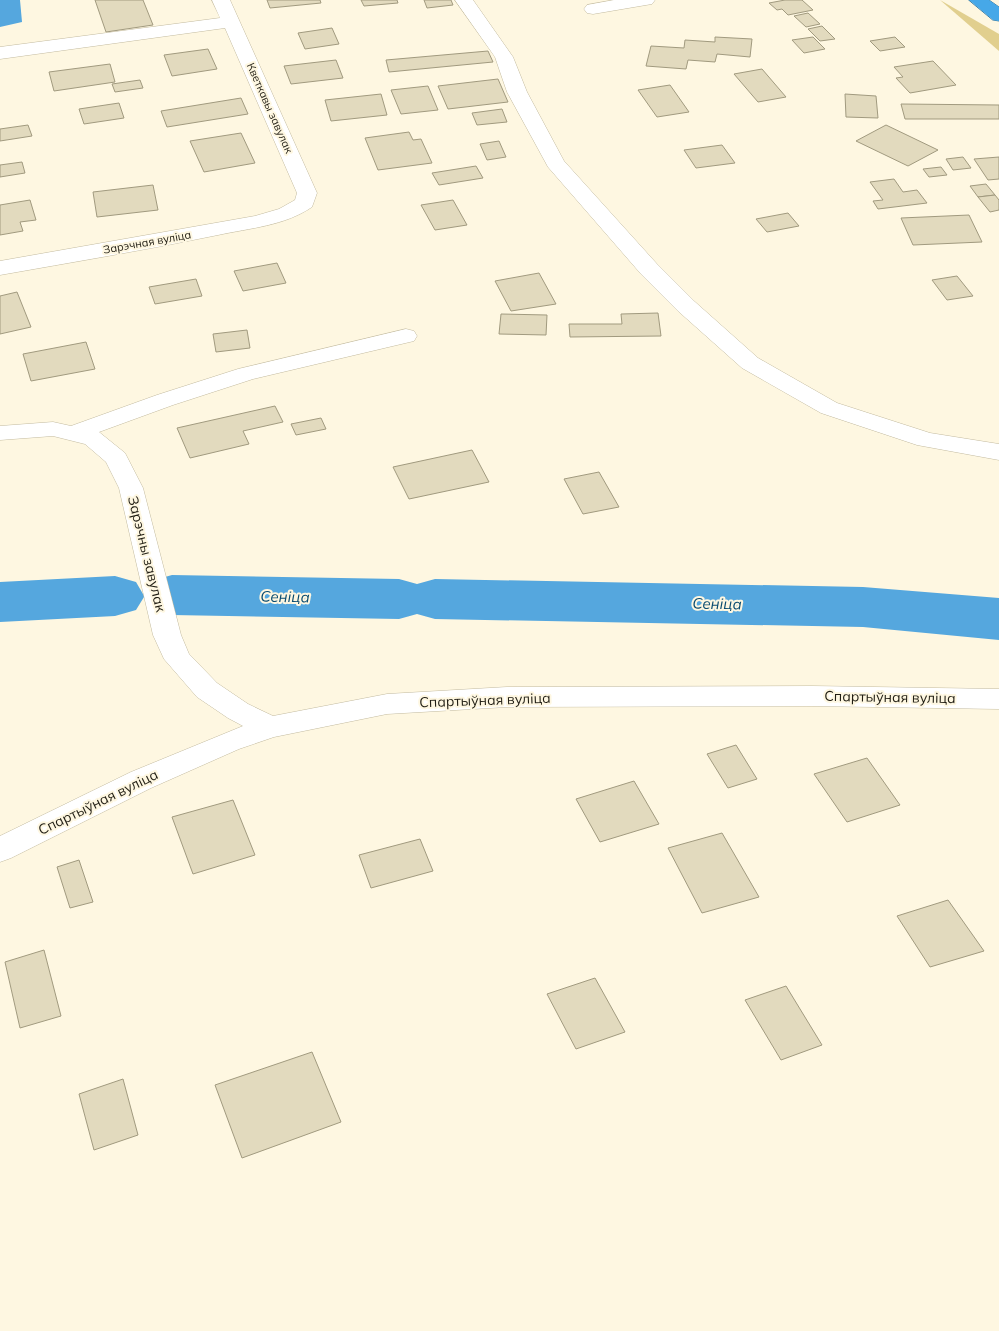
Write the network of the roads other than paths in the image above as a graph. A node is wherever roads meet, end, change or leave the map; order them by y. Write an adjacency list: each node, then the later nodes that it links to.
1 (221, 0): 7 (street, Кветкавы завулак)
2 (464, 0): 14 (street)
3 (646, 0): 5 (street)
4 (978, 0): 6 (highway)
5 (593, 9)
6 (999, 16)
7 (231, 22): 8 (street); 9 (street, Кветкавы завулак)
8 (0, 53)
9 (293, 212): 10 (street, Зарэчная вуліца)
10 (0, 268)
11 (406, 336): 13 (street)
12 (0, 433): 13 (street, Зарэчны завулак)
13 (74, 434): 16 (street, Зарэчны завулак)
14 (999, 452)
15 (999, 698): 16 (street, Спартыўная вуліца)
16 (270, 727): 17 (street, Спартыўная вуліца)
17 (0, 850)

